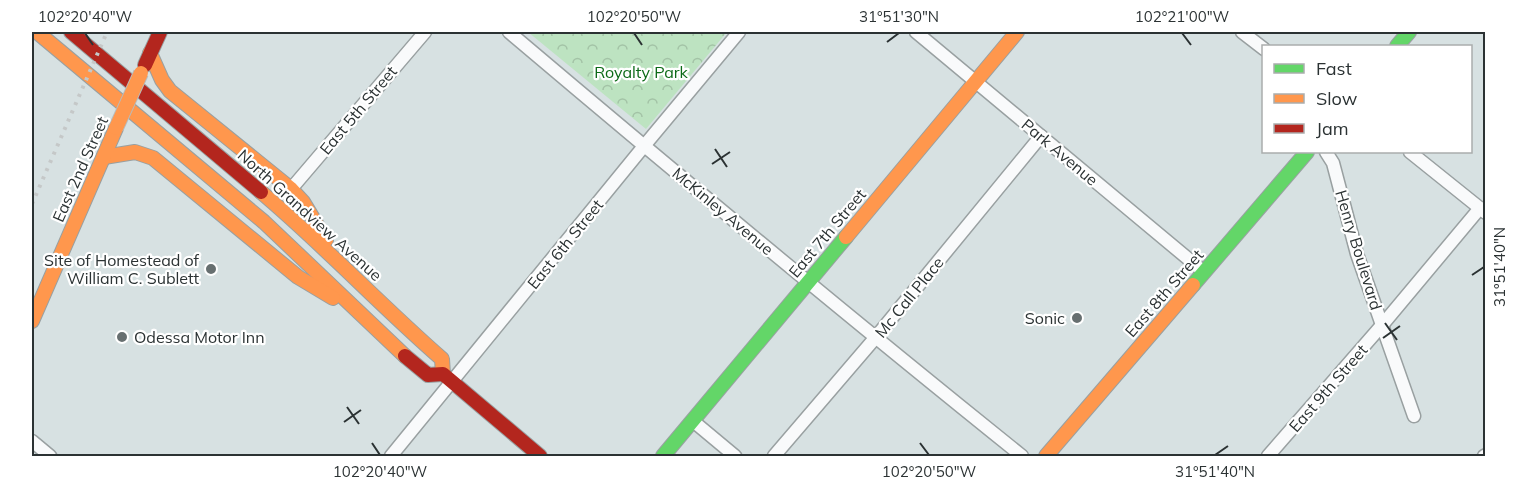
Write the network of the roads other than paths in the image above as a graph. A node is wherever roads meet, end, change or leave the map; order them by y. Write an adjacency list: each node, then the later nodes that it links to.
1 (37, 32): 26 (main road, North Grandview Avenue)
2 (71, 32): 23 (main road, North Grandview Avenue)
3 (160, 32): 13 (main road, East 2nd Street)
4 (425, 32): 21 (street, East 5th Street)
5 (509, 32): 16 (street, McKinley Avenue)
6 (739, 32): 16 (street, East 6th Street)
7 (916, 32): 14 (street, Park Avenue)
8 (1017, 32): 14 (main road, East 7th Street)
9 (1242, 32): 12 (street)
10 (1409, 32): 11 (main road)
11 (1398, 45)
12 (1262, 48)
13 (150, 52): 20 (main road, East 2nd Street, bridge); 21 (main road)
14 (976, 81): 15 (street, Park Avenue); 25 (main road, East 7th Street)
15 (1041, 136): 24 (street, Park Avenue); 29 (street, Mc Call Place)
16 (644, 146): 25 (street, McKinley Avenue); 30 (street, East 6th Street)
17 (1306, 153): 24 (main road, East 8th Street)
18 (1327, 153): 28 (street, Henry Boulevard)
19 (1411, 153): 22 (street)
20 (104, 157): 26 (main road); 27 (main road, East 2nd Street)
21 (291, 189): 23 (main road)
22 (1483, 211): 28 (street, East 9th Street)
23 (344, 268): 30 (main road, North Grandview Avenue)
24 (1204, 272): 41 (main road, East 8th Street)
25 (808, 282): 29 (street, McKinley Avenue); 32 (main road, East 7th Street)
26 (363, 316): 30 (main road, North Grandview Avenue)
27 (32, 321)
28 (1383, 324): 31 (street, Henry Boulevard); 42 (street, East 9th Street)
29 (876, 338): 39 (street, Mc Call Place); 40 (street, McKinley Avenue)
30 (448, 378): 35 (street, East 6th Street); 36 (main road, North Grandview Avenue)
31 (1414, 416)
32 (693, 421): 37 (main road, East 7th Street); 38 (street)
33 (32, 441): 34 (street)
34 (50, 456)
35 (391, 456)
36 (540, 456)
37 (663, 456)
38 (735, 456)
39 (774, 456)
40 (1022, 456)
41 (1046, 456)
42 (1268, 456)

